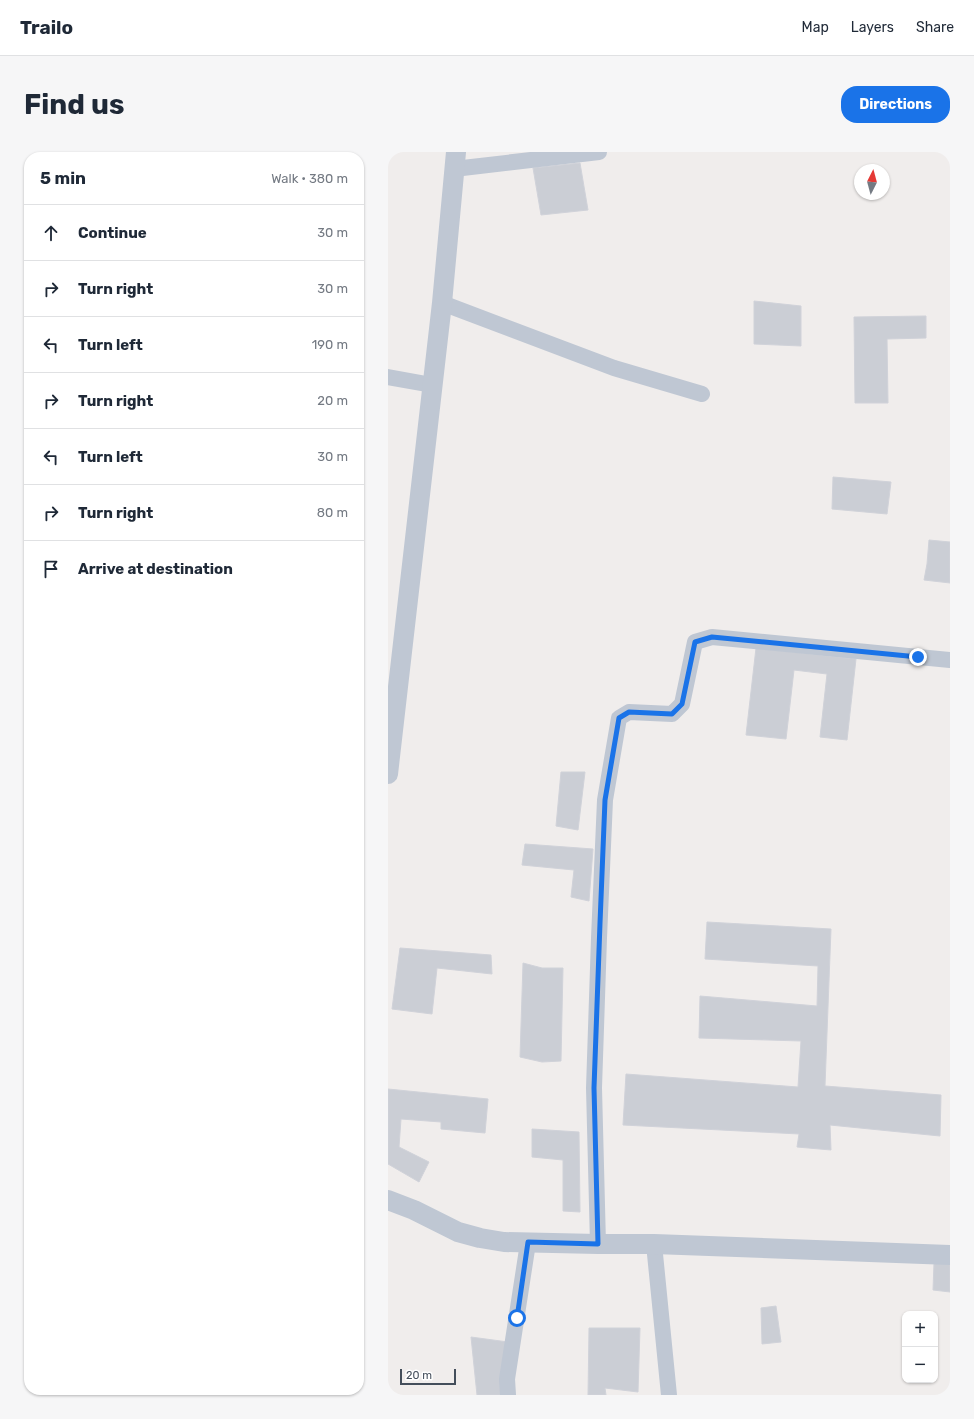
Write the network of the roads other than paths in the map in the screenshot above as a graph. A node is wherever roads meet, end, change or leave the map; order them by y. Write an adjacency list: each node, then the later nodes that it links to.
1 (599, 152): 2 (street)
2 (455, 160): 3 (street)
3 (442, 303): 5 (street); 6 (street)
4 (388, 377): 5 (street)
5 (432, 385): 8 (street)
6 (702, 394)
7 (950, 660): 11 (street)
8 (388, 774)
9 (388, 1200): 10 (street)
10 (528, 1242): 11 (street); 14 (street)
11 (598, 1244): 12 (street)
12 (654, 1244): 13 (street); 15 (street)
13 (950, 1255)
14 (508, 1395)
15 (669, 1395)

